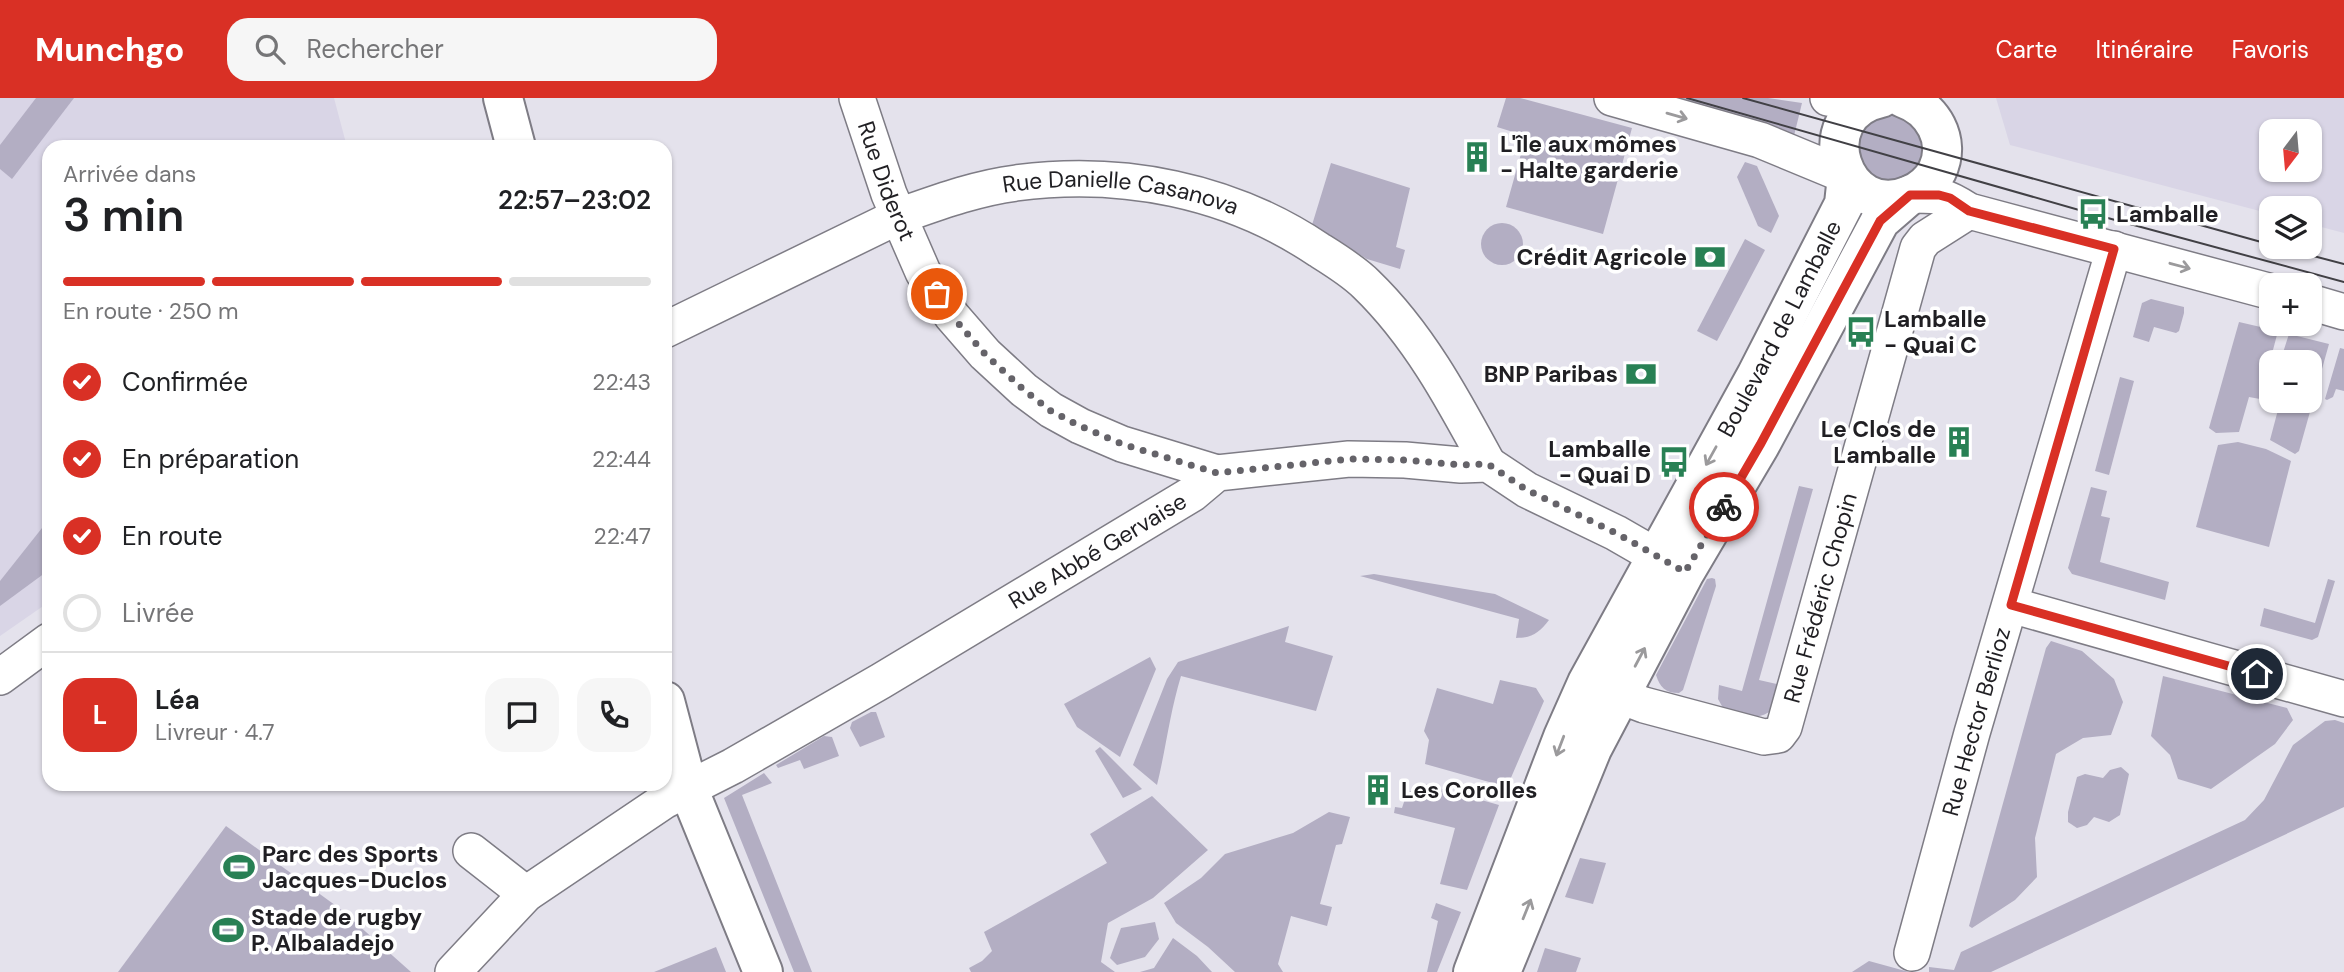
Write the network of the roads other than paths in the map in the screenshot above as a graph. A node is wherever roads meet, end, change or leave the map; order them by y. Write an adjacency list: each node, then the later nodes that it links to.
1 (503, 98): 7 (street)
2 (857, 98): 11 (street, Rue Diderot)
3 (1612, 98): 8 (street, one-way to 8)
4 (1828, 98): 5 (street)
5 (1881, 99): 6 (street); 8 (street)
6 (1938, 115): 9 (street)
7 (514, 140)
8 (1847, 176): 9 (street); 19 (street, Boulevard de Lamballe, one-way to 19)
9 (1910, 195): 10 (street); 19 (street, Boulevard de Lamballe)
10 (1969, 211): 12 (street); 23 (street, Rue Frédéric Chopin)
11 (899, 216): 16 (street, Rue Danielle Casanova); 17 (street, Rue Danielle Casanova); 18 (street, Rue Diderot)
12 (2114, 249): 13 (street, one-way to 13); 20 (street, Rue Hector Berlioz)
13 (2259, 288)
14 (2322, 306): 15 (street)
15 (2344, 312)
16 (672, 327)
17 (1488, 464): 18 (street); 19 (street)
18 (1217, 473): 26 (street, Rue Abbé Gervaise)
19 (1671, 564): 23 (street, Boulevard de Lamballe)
20 (2011, 605): 24 (street); 29 (street, Rue Hector Berlioz)
21 (42, 646): 22 (street)
22 (0, 677)
23 (1603, 689): 32 (street, Boulevard de Lamballe, one-way to 32); 33 (street, Boulevard de Lamballe, one-way to 23)
24 (2344, 699)
25 (672, 727): 26 (street)
26 (688, 788): 28 (street, Rue Abbé Gervaise); 31 (street)
27 (471, 851): 28 (street)
28 (526, 894): 30 (street, Rue Abbé Gervaise)
29 (1912, 953)
30 (453, 972)
31 (763, 972)
32 (1473, 972)
33 (1502, 972)

